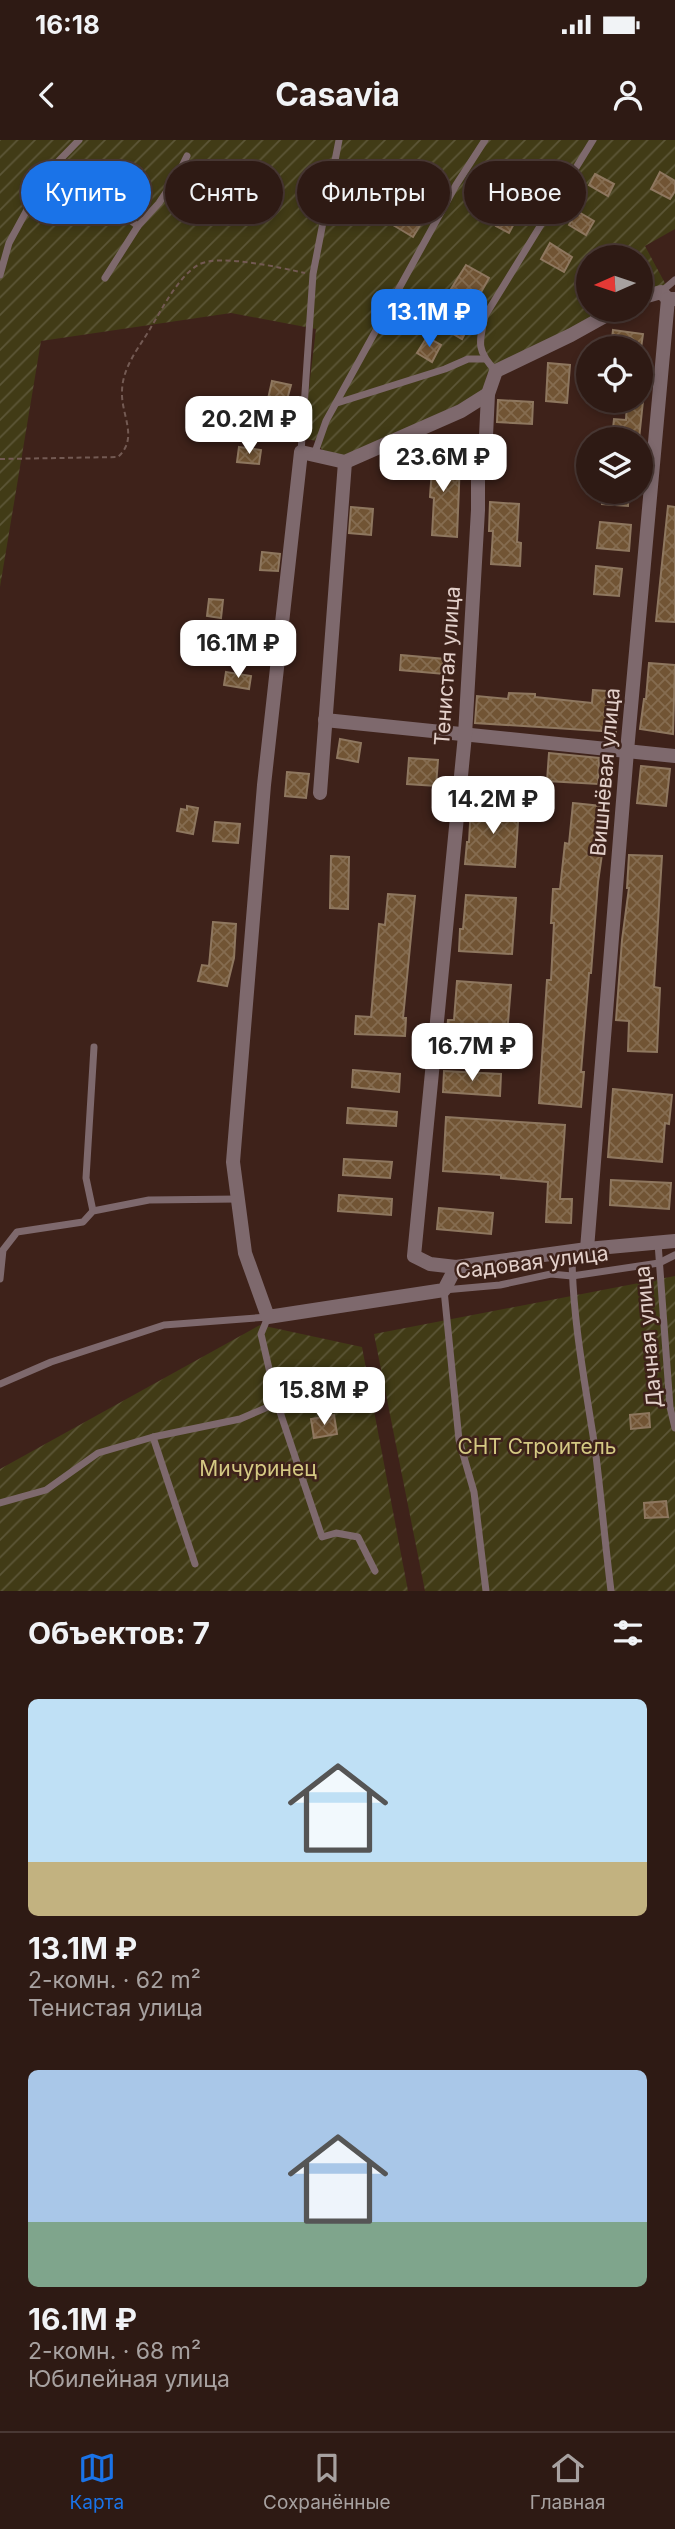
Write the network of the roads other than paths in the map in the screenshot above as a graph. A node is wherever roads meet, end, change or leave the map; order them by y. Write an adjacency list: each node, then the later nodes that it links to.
1 (79, 140): 6 (lane)
2 (339, 140): 19 (lane)
3 (485, 140): 18 (lane)
4 (593, 140): 15 (lane)
5 (187, 156): 9 (lane)
6 (59, 161)
7 (21, 221): 10 (lane)
8 (135, 224): 9 (lane)
9 (138, 226): 11 (lane)
10 (0, 275)
11 (105, 278)
12 (675, 281): 13 (lane)
13 (668, 297): 23 (street, Вишнёвая улица)
14 (595, 322): 16 (street)
15 (484, 359): 16 (lane); 18 (lane)
16 (496, 371): 17 (street, Тенистая улица)
17 (488, 394): 20 (street); 22 (street, Тенистая улица)
18 (337, 403): 19 (lane)
19 (307, 454): 20 (street); 27 (street)
20 (345, 461): 21 (street)
21 (325, 720): 22 (street); 25 (street)
22 (465, 736): 23 (street); 35 (street, Тенистая улица)
23 (627, 751): 24 (street); 31 (street, Вишнёвая улица)
24 (675, 756)
25 (320, 793)
26 (94, 1047): 28 (lane)
27 (238, 1199): 28 (lane); 39 (street)
28 (93, 1211): 37 (lane)
29 (675, 1241): 30 (street)
30 (658, 1243): 31 (street); 34 (lane, Дачная улица)
31 (587, 1249): 32 (street)
32 (572, 1252): 35 (street); 36 (lane)
33 (675, 1255): 34 (lane, Садовая улица)
34 (659, 1262): 36 (lane, Садовая улица); 42 (lane, Дачная улица)
35 (456, 1268): 38 (street)
36 (572, 1276): 38 (lane, Садовая улица); 48 (lane)
37 (0, 1279)
38 (444, 1290): 39 (street); 47 (lane, Садовая улица)
39 (268, 1317): 40 (lane); 41 (lane)
40 (0, 1384)
41 (276, 1403): 43 (lane); 46 (lane)
42 (675, 1429)
43 (153, 1437): 44 (lane); 45 (lane)
44 (0, 1503)
45 (195, 1564)
46 (374, 1571)
47 (486, 1591)
48 (611, 1591)

